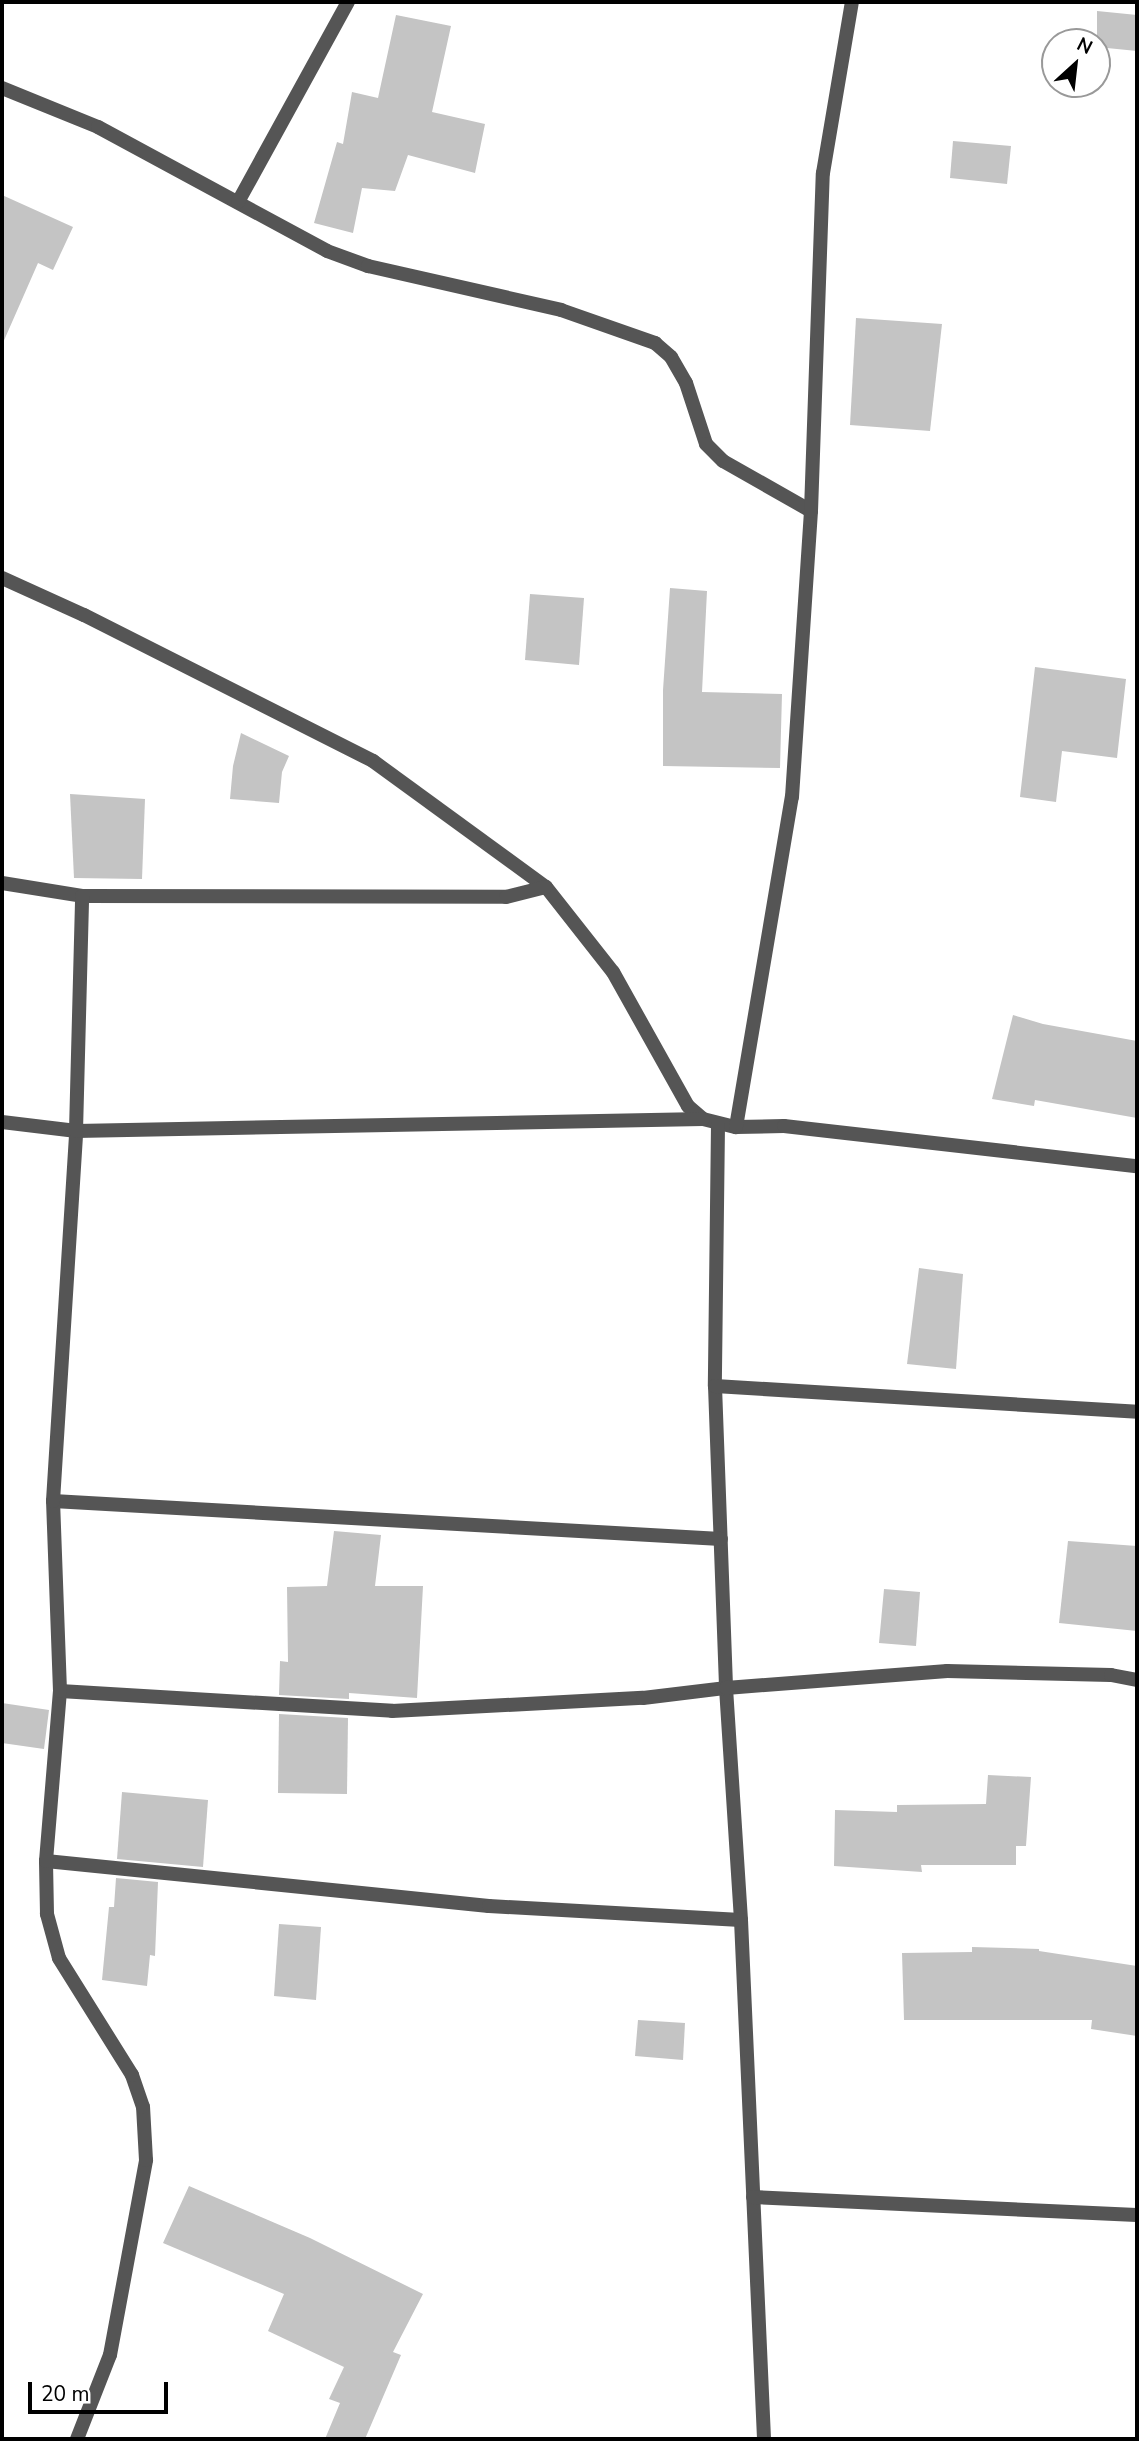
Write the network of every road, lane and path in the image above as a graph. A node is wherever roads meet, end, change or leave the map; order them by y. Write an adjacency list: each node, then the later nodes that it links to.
1 (348, 2): 4 (street)
2 (852, 2): 5 (street)
3 (2, 88): 4 (street)
4 (238, 202): 5 (street)
5 (811, 511): 13 (street)
6 (2, 578): 8 (street)
7 (2, 883): 9 (street)
8 (545, 887): 9 (street); 10 (street)
9 (82, 896): 14 (street)
10 (702, 1119): 12 (street); 14 (street)
11 (2, 1122): 14 (street)
12 (718, 1125): 13 (street); 16 (street)
13 (736, 1127): 15 (street)
14 (76, 1131): 18 (street)
15 (1137, 1166)
16 (715, 1386): 17 (street); 19 (street)
17 (1137, 1412)
18 (53, 1501): 19 (street); 22 (street)
19 (721, 1539): 21 (street)
20 (1137, 1680): 21 (street)
21 (726, 1688): 22 (street); 24 (street)
22 (60, 1691): 23 (street)
23 (47, 1861): 24 (street); 27 (street)
24 (741, 1920): 25 (street)
25 (753, 2197): 26 (street); 28 (street)
26 (1137, 2215)
27 (77, 2439)
28 (764, 2439)

